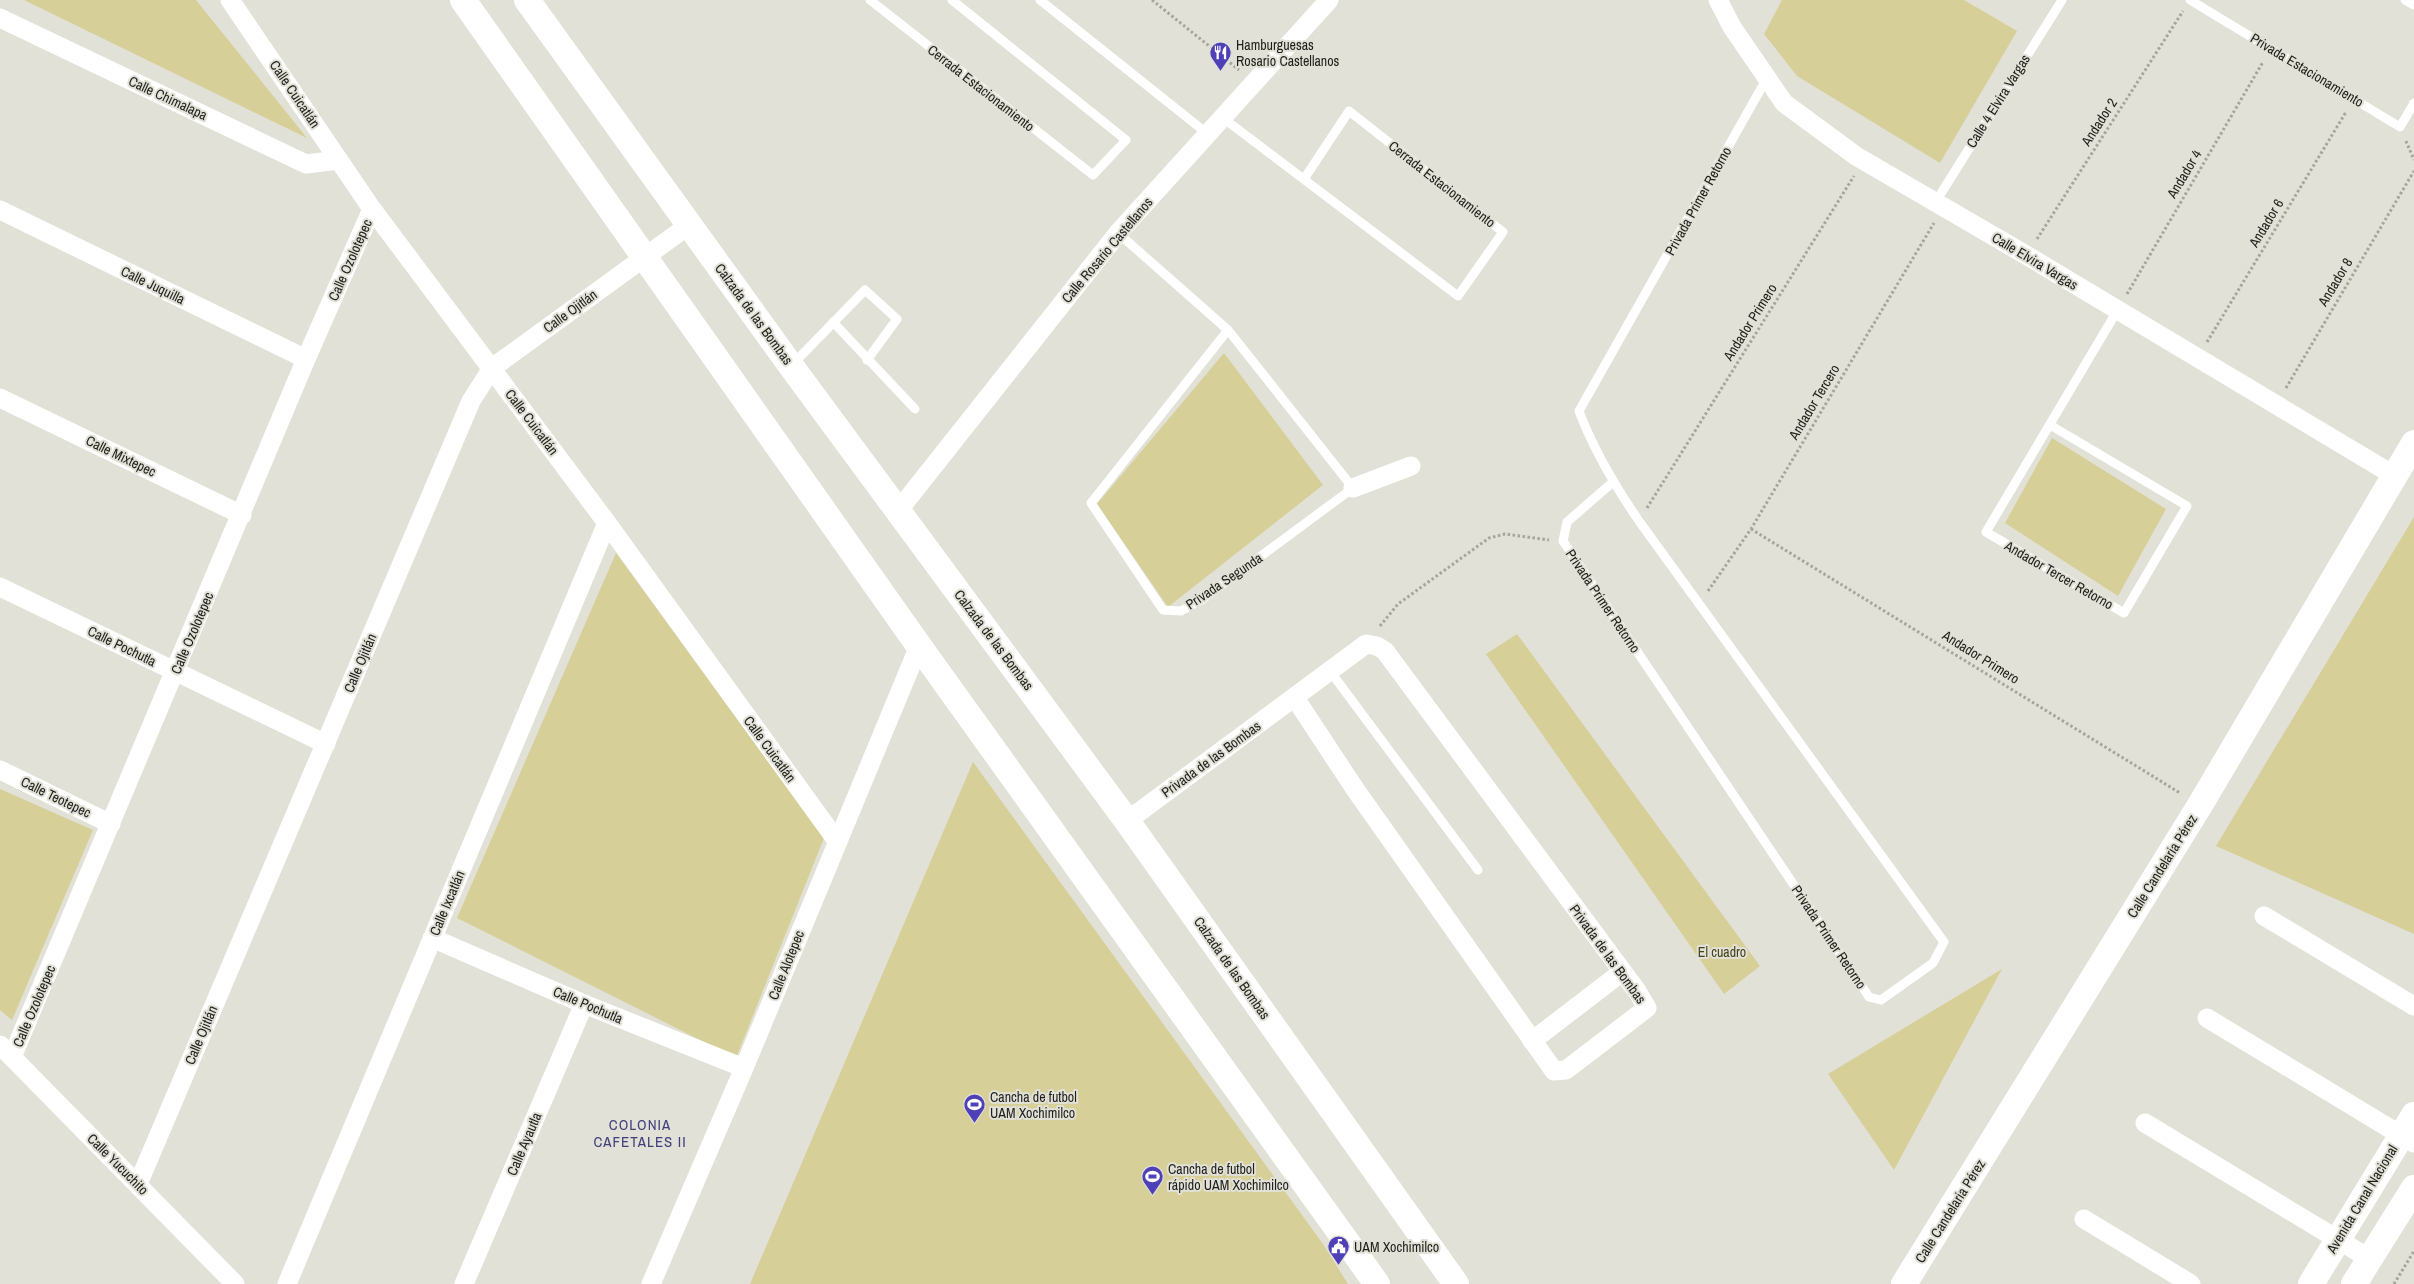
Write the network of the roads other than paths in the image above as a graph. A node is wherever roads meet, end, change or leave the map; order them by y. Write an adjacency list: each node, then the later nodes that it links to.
1 (230, 0): 18 (street, Calle Cuicatlán)
2 (463, 0): 25 (main road)
3 (528, 0): 23 (main road, Calzada de las Bombas)
4 (870, 0): 5 (lane, Cerrada Estacionamiento)
5 (952, 0)
6 (1040, 0): 17 (lane)
7 (1329, 0): 16 (street, Calle Rosario Castellanos)
8 (1718, 0): 14 (street, Calle Elvira Vargas)
9 (2062, 0): 20 (lane, Calle 4 Elvira Vargas)
10 (2190, 0): 15 (lane, Privada Estacionamiento)
11 (2406, 0): 12 (lane)
12 (2414, 5)
13 (0, 18): 18 (street, Calle Chimalapa)
14 (1767, 78): 20 (street, Calle Elvira Vargas); 39 (lane, Privada Primer Retorno)
15 (2414, 103)
16 (1224, 118): 17 (street, Calle Rosario Castellanos); 19 (lane, Cerrada Estacionamiento)
17 (1209, 135): 24 (street, Calle Rosario Castellanos)
18 (339, 160): 21 (street, Calle Cuicatlán)
19 (1304, 179): 19 (lane, Cerrada Estacionamiento)
20 (1939, 206): 26 (street, Calle Elvira Vargas)
21 (372, 209): 29 (street, Calle Ozolotepec); 32 (street, Calle Cuicatlán)
22 (0, 210): 29 (street, Calle Juquilla)
23 (689, 225): 25 (street, Calle Ojitlán); 31 (main road, Calzada de las Bombas)
24 (1118, 233): 28 (lane); 41 (street, Calle Rosario Castellanos)
25 (644, 257): 32 (street, Calle Ojitlán); 45 (main road)
26 (2117, 311): 35 (lane, Andador Tercer Retorno); 38 (street, Calle Elvira Vargas)
27 (833, 322): 30 (lane); 30 (lane); 31 (lane)
28 (1228, 330): 40 (lane); 40 (lane, Privada Segunda)
29 (306, 358): 42 (street, Calle Ozolotepec)
30 (867, 360): 34 (lane)
31 (792, 366): 41 (main road, Calzada de las Bombas)
32 (492, 368): 43 (street, Calle Cuicatlán); 49 (street, Calle Ojitlán)
33 (0, 398): 42 (street, Calle Mixtepec)
34 (915, 409)
35 (2050, 425): 35 (lane, Andador Tercer Retorno)
36 (2414, 444): 38 (main road, Calle Candelaria Pérez)
37 (1411, 466): 40 (street)
38 (2395, 476): 77 (main road, Calle Candelaria Pérez)
39 (1613, 482): 39 (lane, Privada Primer Retorno)
40 (1352, 488)
41 (898, 512): 51 (main road, Calzada de las Bombas)
42 (242, 515): 47 (street, Calle Ozolotepec)
43 (607, 523): 53 (street, Calle Cuicatlán); 56 (street, Calle Ixcatlán)
44 (0, 587): 47 (street, Calle Pochutla)
45 (919, 646): 53 (street, Calle Alotepec); 75 (main road)
46 (1330, 671): 48 (street, Privada de las Bombas); 54 (lane); 57 (street, Privada de las Bombas)
47 (176, 672): 49 (street, Calle Pochutla); 52 (street, Calle Ozolotepec)
48 (1295, 698): 51 (street, Privada de las Bombas); 61 (street, Privada de las Bombas)
49 (326, 744): 66 (street, Calle Ojitlán)
50 (0, 770): 52 (street, Calle Teotepec)
51 (1127, 821): 76 (main road, Calzada de las Bombas)
52 (111, 824): 62 (street, Calle Ozolotepec)
53 (837, 841): 63 (street, Calle Alotepec)
54 (1478, 870)
55 (2264, 916): 59 (street)
56 (432, 938): 58 (street, Calle Pochutla); 72 (street, Calle Ixcatlán)
57 (1622, 972): 61 (street); 61 (street, Privada de las Bombas)
58 (584, 1004): 63 (street, Calle Pochutla); 73 (street, Calle Ayautla)
59 (2414, 1006)
60 (2206, 1018): 65 (street)
61 (1532, 1042)
62 (6, 1051): 66 (street, Calle Yucuchito)
63 (744, 1068): 74 (street, Calle Alotepec)
64 (2145, 1123): 69 (street)
65 (2410, 1131): 69 (main road, Avenida Canal Nacional)
66 (138, 1184): 71 (street, Calle Yucuchito)
67 (2414, 1188): 70 (main road)
68 (2084, 1219): 78 (street)
69 (2338, 1239): 70 (street); 79 (main road, Avenida Canal Nacional)
70 (2370, 1259): 80 (main road)
71 (235, 1284)
72 (287, 1284)
73 (464, 1284)
74 (651, 1284)
75 (1377, 1284)
76 (1456, 1284)
77 (1904, 1284)
78 (2191, 1284)
79 (2311, 1284)
80 (2354, 1284)

